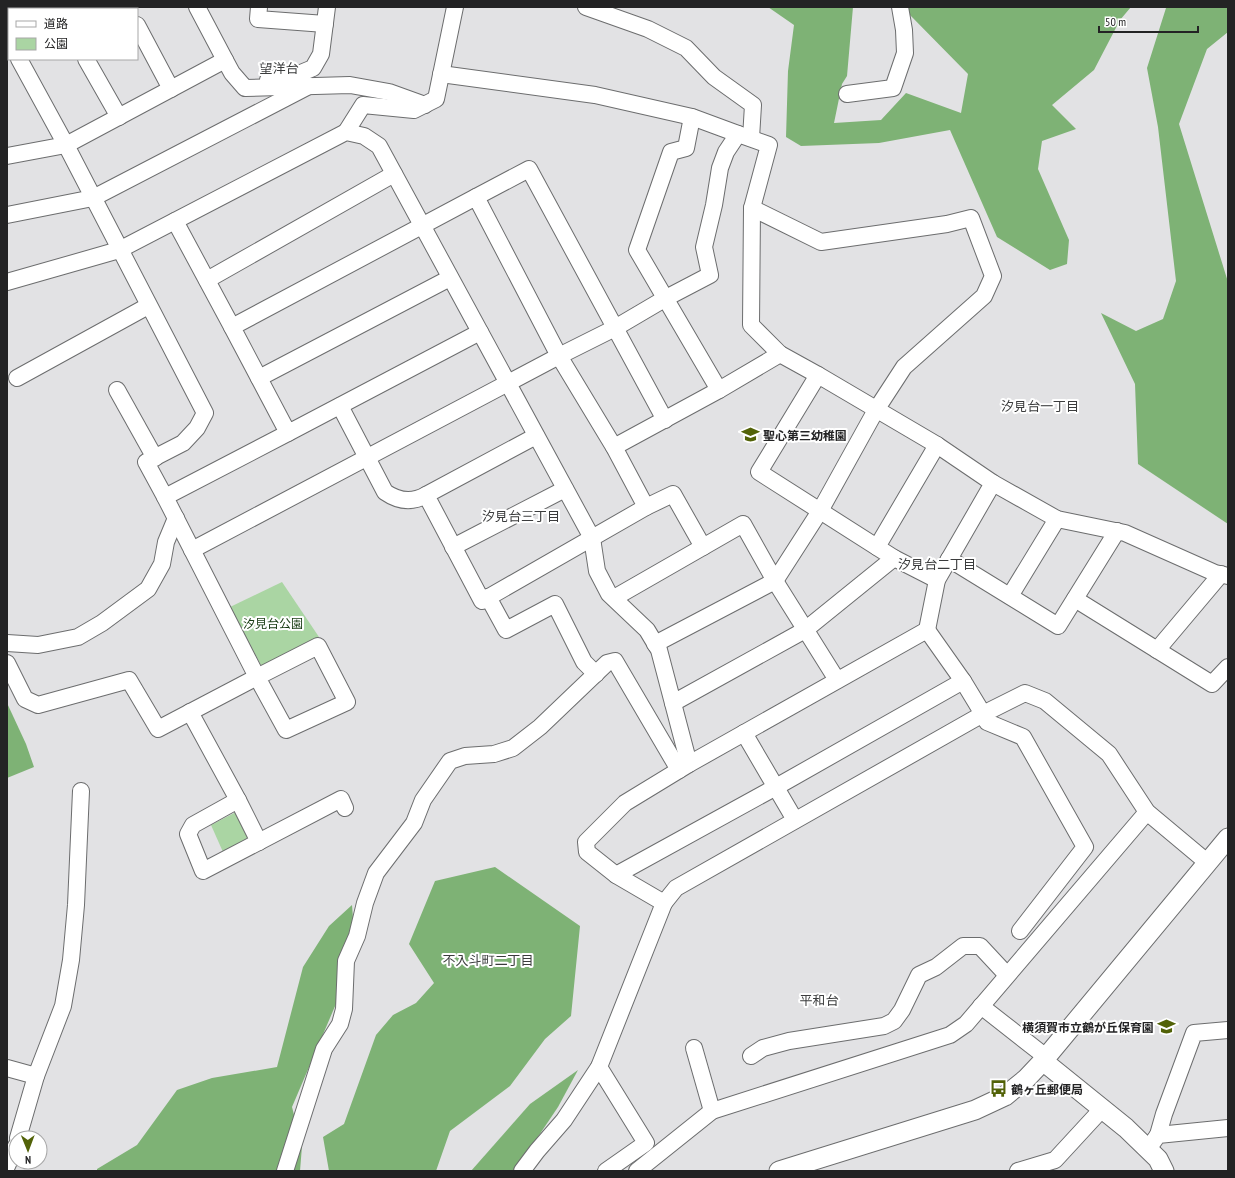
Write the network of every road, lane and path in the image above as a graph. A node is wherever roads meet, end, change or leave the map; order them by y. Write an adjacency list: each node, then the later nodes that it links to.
1 (196, 7): 11 (street)
2 (259, 7): 7 (street)
3 (327, 7): 7 (street)
4 (455, 7): 12 (street)
5 (586, 7): 21 (street)
6 (900, 7): 16 (street)
7 (325, 24): 14 (street)
8 (138, 27): 15 (street)
9 (20, 60): 22 (street)
10 (87, 60): 18 (street)
11 (225, 60): 14 (street); 15 (street)
12 (441, 74): 17 (street); 19 (street)
13 (309, 86): 14 (street); 17 (street); 26 (street)
14 (252, 88)
15 (171, 89): 18 (street)
16 (847, 94)
17 (425, 105): 20 (street)
18 (118, 117): 22 (street)
19 (692, 117): 21 (street); 35 (street)
20 (346, 132): 24 (street); 29 (street)
21 (744, 136): 27 (street); 35 (street)
22 (66, 145): 23 (street); 26 (street)
23 (7, 156)
24 (394, 174): 30 (street); 33 (street)
25 (476, 197): 30 (street); 38 (street); 41 (street)
26 (93, 198): 28 (street); 31 (street)
27 (752, 208): 40 (street); 49 (street)
28 (7, 215)
29 (175, 221): 31 (street); 33 (street)
30 (422, 226): 32 (street); 37 (street)
31 (119, 250): 34 (street); 36 (street)
32 (450, 278): 39 (street); 44 (street)
33 (207, 280): 37 (street)
34 (7, 282)
35 (666, 298): 38 (street); 47 (street)
36 (148, 306): 43 (street); 55 (street)
37 (232, 327): 44 (street)
38 (615, 328): 41 (street); 50 (street)
39 (480, 332): 45 (street); 48 (street)
40 (780, 354): 42 (street); 47 (street)
41 (559, 356): 45 (street); 54 (street)
42 (818, 375): 49 (street); 62 (street)
43 (17, 378)
44 (259, 378): 51 (street)
45 (508, 384): 52 (street); 56 (street)
46 (117, 390): 55 (street)
47 (719, 390): 50 (street)
48 (340, 406): 51 (street); 56 (street)
49 (876, 410): 53 (street); 62 (street)
50 (666, 420): 54 (street)
51 (288, 433): 60 (street)
52 (536, 436): 58 (street); 59 (street)
53 (937, 445): 57 (street); 69 (street)
54 (614, 447): 61 (street)
55 (155, 458): 60 (street)
56 (366, 458): 59 (street); 70 (street)
57 (993, 483): 64 (street); 72 (street)
58 (565, 489): 66 (street); 67 (street)
59 (426, 495): 67 (street)
60 (165, 497): 63 (street)
61 (646, 507): 66 (street); 68 (street)
62 (820, 511): 69 (street); 75 (street)
63 (176, 518): 70 (street); 82 (street)
64 (1057, 519): 65 (street); 76 (street)
65 (1117, 531): 73 (street); 79 (street)
66 (592, 538): 77 (street); 78 (street)
67 (453, 547): 77 (street)
68 (703, 547): 75 (street); 78 (street)
69 (876, 547): 71 (street)
70 (192, 550): 88 (street)
71 (894, 558): 74 (street); 80 (street)
72 (950, 559): 74 (street); 76 (street)
73 (1224, 575): 84 (street)
74 (937, 580): 81 (street)
75 (775, 581): 80 (street); 83 (street)
76 (1010, 596): 79 (street)
77 (488, 597): 87 (street)
78 (614, 598): 83 (street)
79 (1075, 599): 84 (street)
80 (804, 630): 89 (street); 91 (street)
81 (927, 630): 89 (street); 90 (street)
82 (7, 644)
83 (655, 644): 91 (street)
84 (1157, 650): 86 (street)
85 (7, 663): 92 (street)
86 (1228, 667)
87 (596, 674): 95 (street); 122 (street)
88 (257, 677): 88 (street); 92 (street)
89 (837, 680): 94 (street)
90 (963, 681): 93 (street); 96 (street)
91 (673, 704): 95 (street)
92 (190, 712): 98 (street)
93 (983, 714): 100 (street); 101 (street); 107 (street)
94 (744, 733): 95 (street); 96 (street)
95 (684, 767): 105 (street)
96 (776, 787): 101 (street); 105 (street)
97 (81, 791): 116 (street)
98 (238, 800): 103 (street); 103 (street)
99 (345, 808): 103 (street)
100 (1147, 812): 104 (street); 108 (street)
101 (795, 820): 106 (street)
102 (1228, 838): 104 (street)
103 (259, 842)
104 (1208, 863): 113 (street)
105 (616, 875): 106 (street)
106 (664, 903): 114 (street)
107 (1020, 931)
108 (1007, 975): 109 (street); 112 (street)
109 (981, 1006): 113 (street); 118 (street)
110 (1228, 1030): 121 (street)
111 (694, 1048): 118 (street)
112 (751, 1056)
113 (1044, 1059): 117 (street); 126 (street)
114 (599, 1067): 123 (street); 124 (street)
115 (7, 1068): 116 (street)
116 (36, 1076): 120 (street)
117 (1102, 1109): 121 (street); 127 (street)
118 (712, 1111): 125 (street)
119 (1228, 1128): 121 (street)
120 (20, 1130)
121 (1153, 1142): 128 (street)
122 (284, 1171)
123 (522, 1171)
124 (606, 1171)
125 (637, 1171)
126 (779, 1171)
127 (1018, 1171)
128 (1164, 1171)

